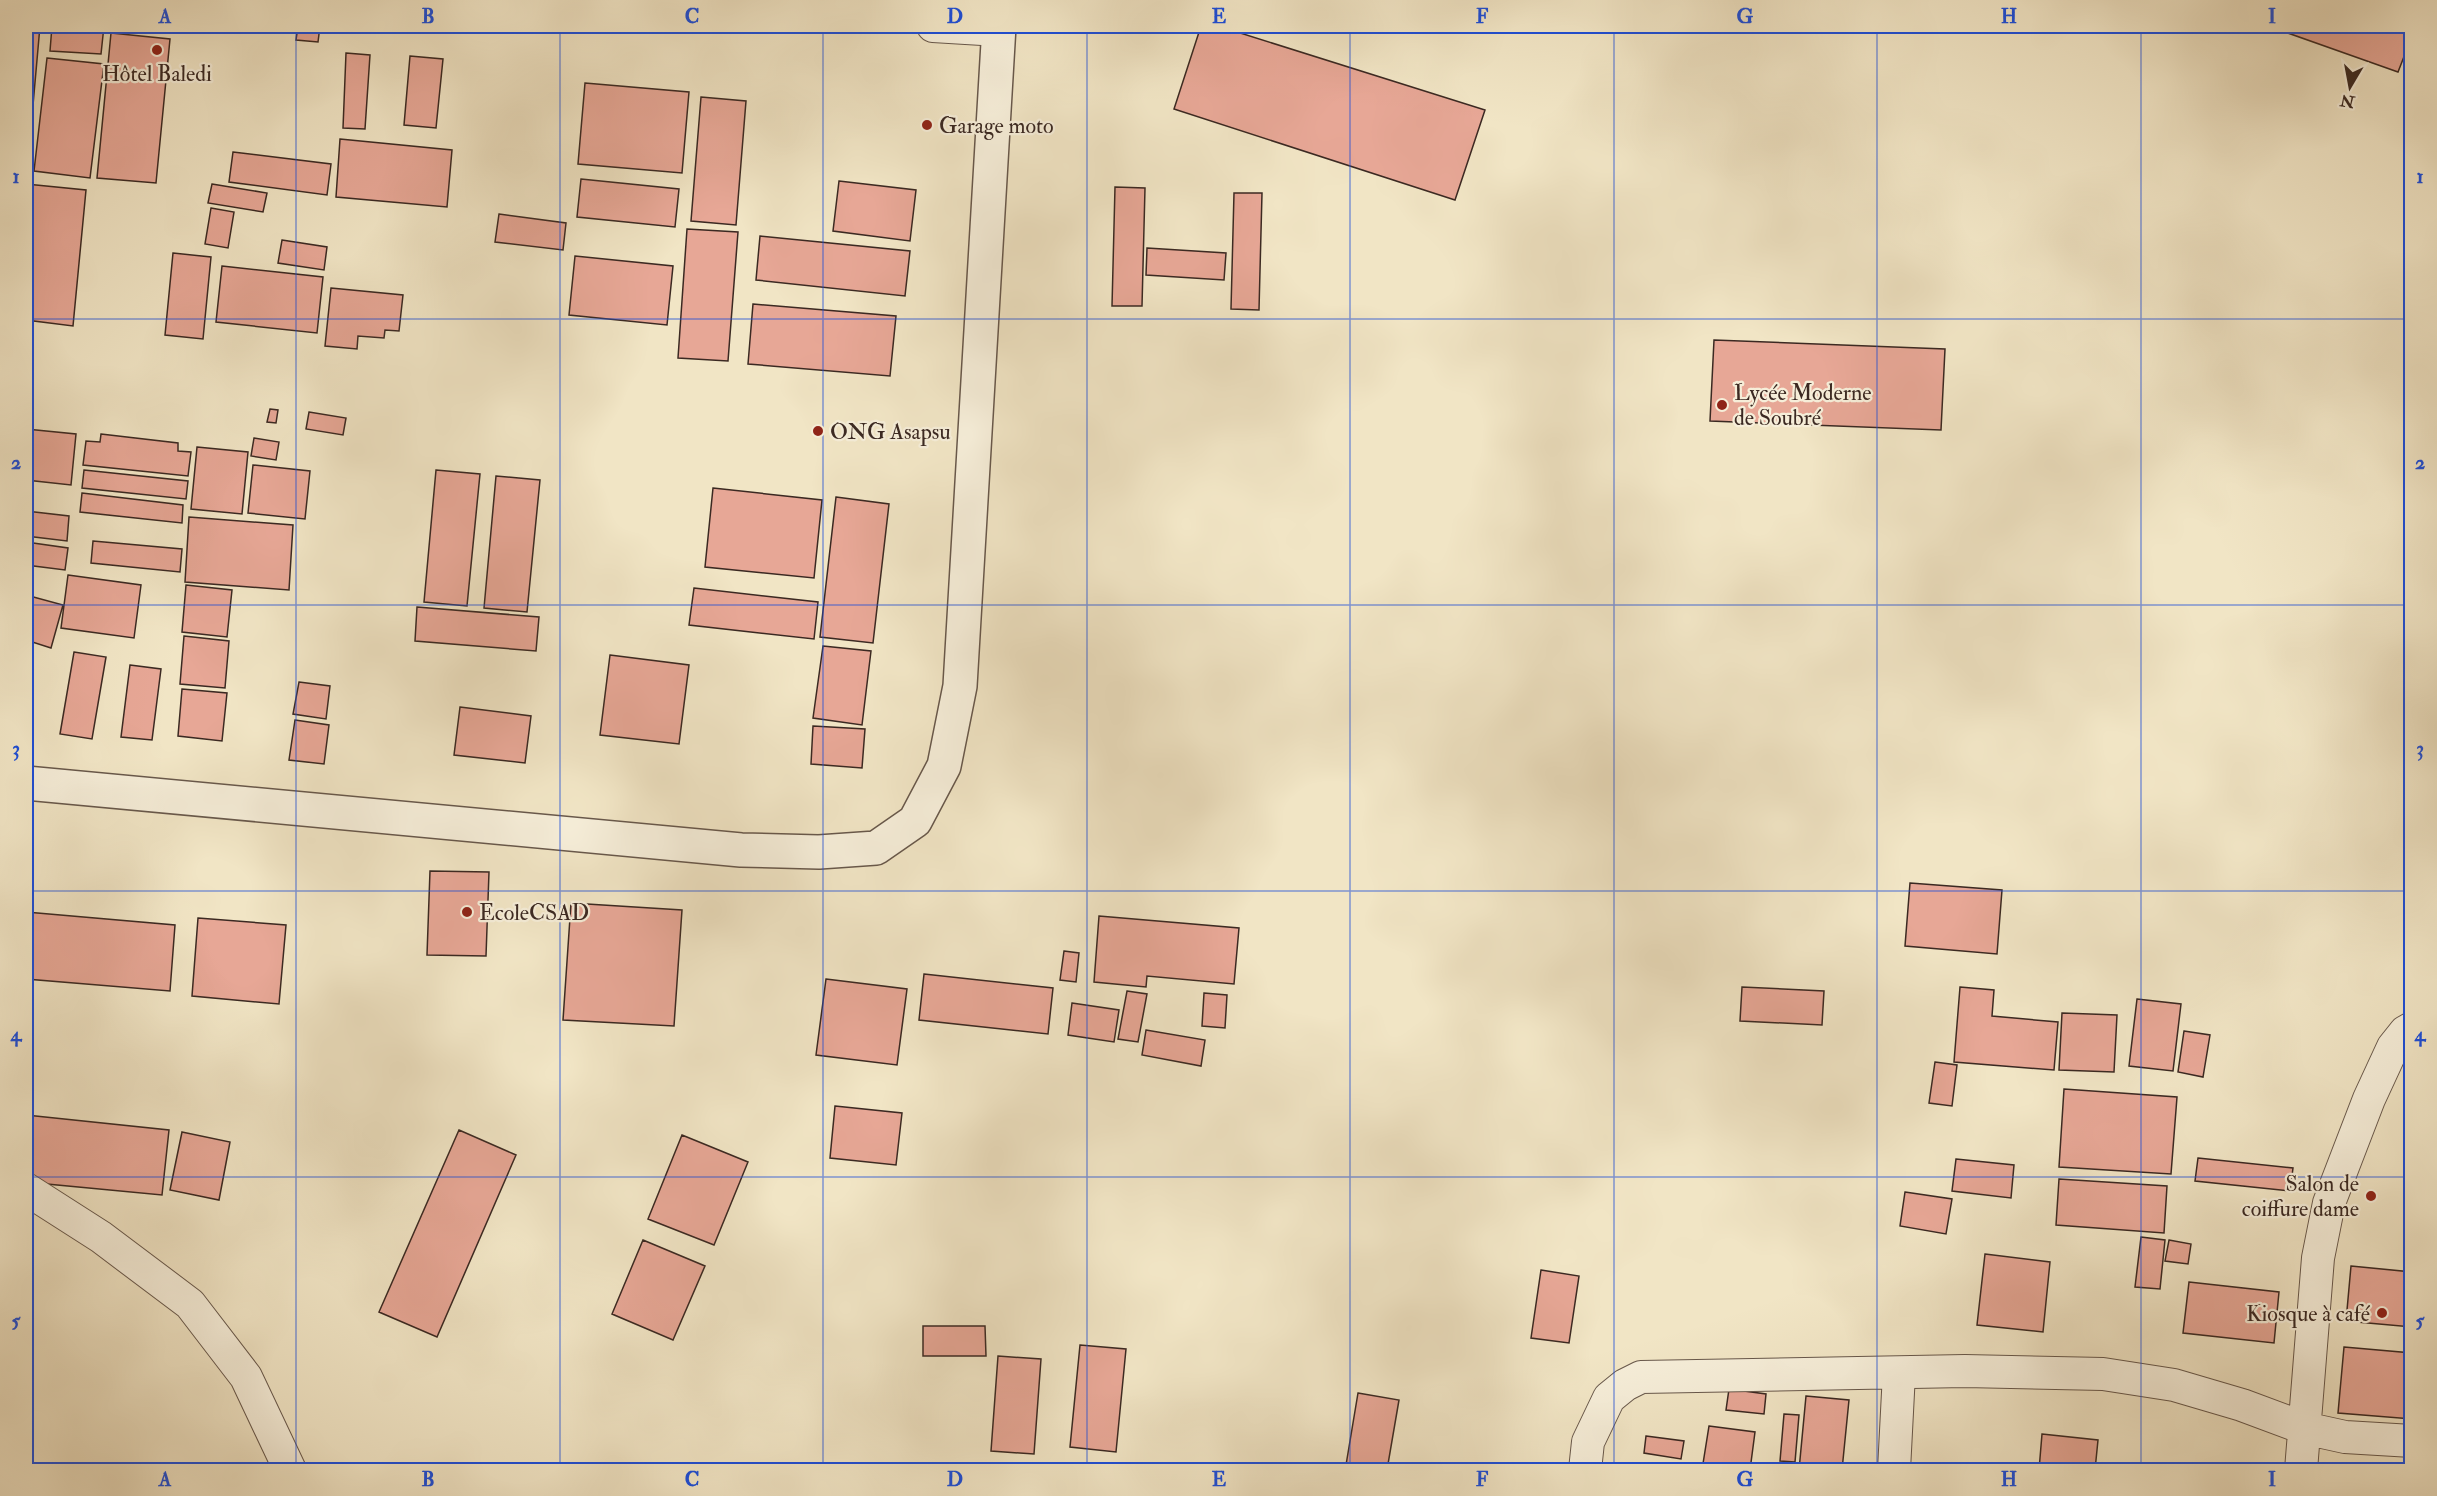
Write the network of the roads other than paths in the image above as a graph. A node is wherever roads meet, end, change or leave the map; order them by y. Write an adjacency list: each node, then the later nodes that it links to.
1 (933, 26): 2 (street)
2 (999, 28): 3 (street)
3 (26, 783)
4 (2412, 1028): 7 (street)
5 (26, 1189): 9 (street)
6 (1899, 1373): 7 (street); 10 (street); 11 (street)
7 (2304, 1428): 8 (street); 12 (street)
8 (2412, 1442)
9 (290, 1470)
10 (1586, 1470)
11 (1894, 1470)
12 (2301, 1470)

